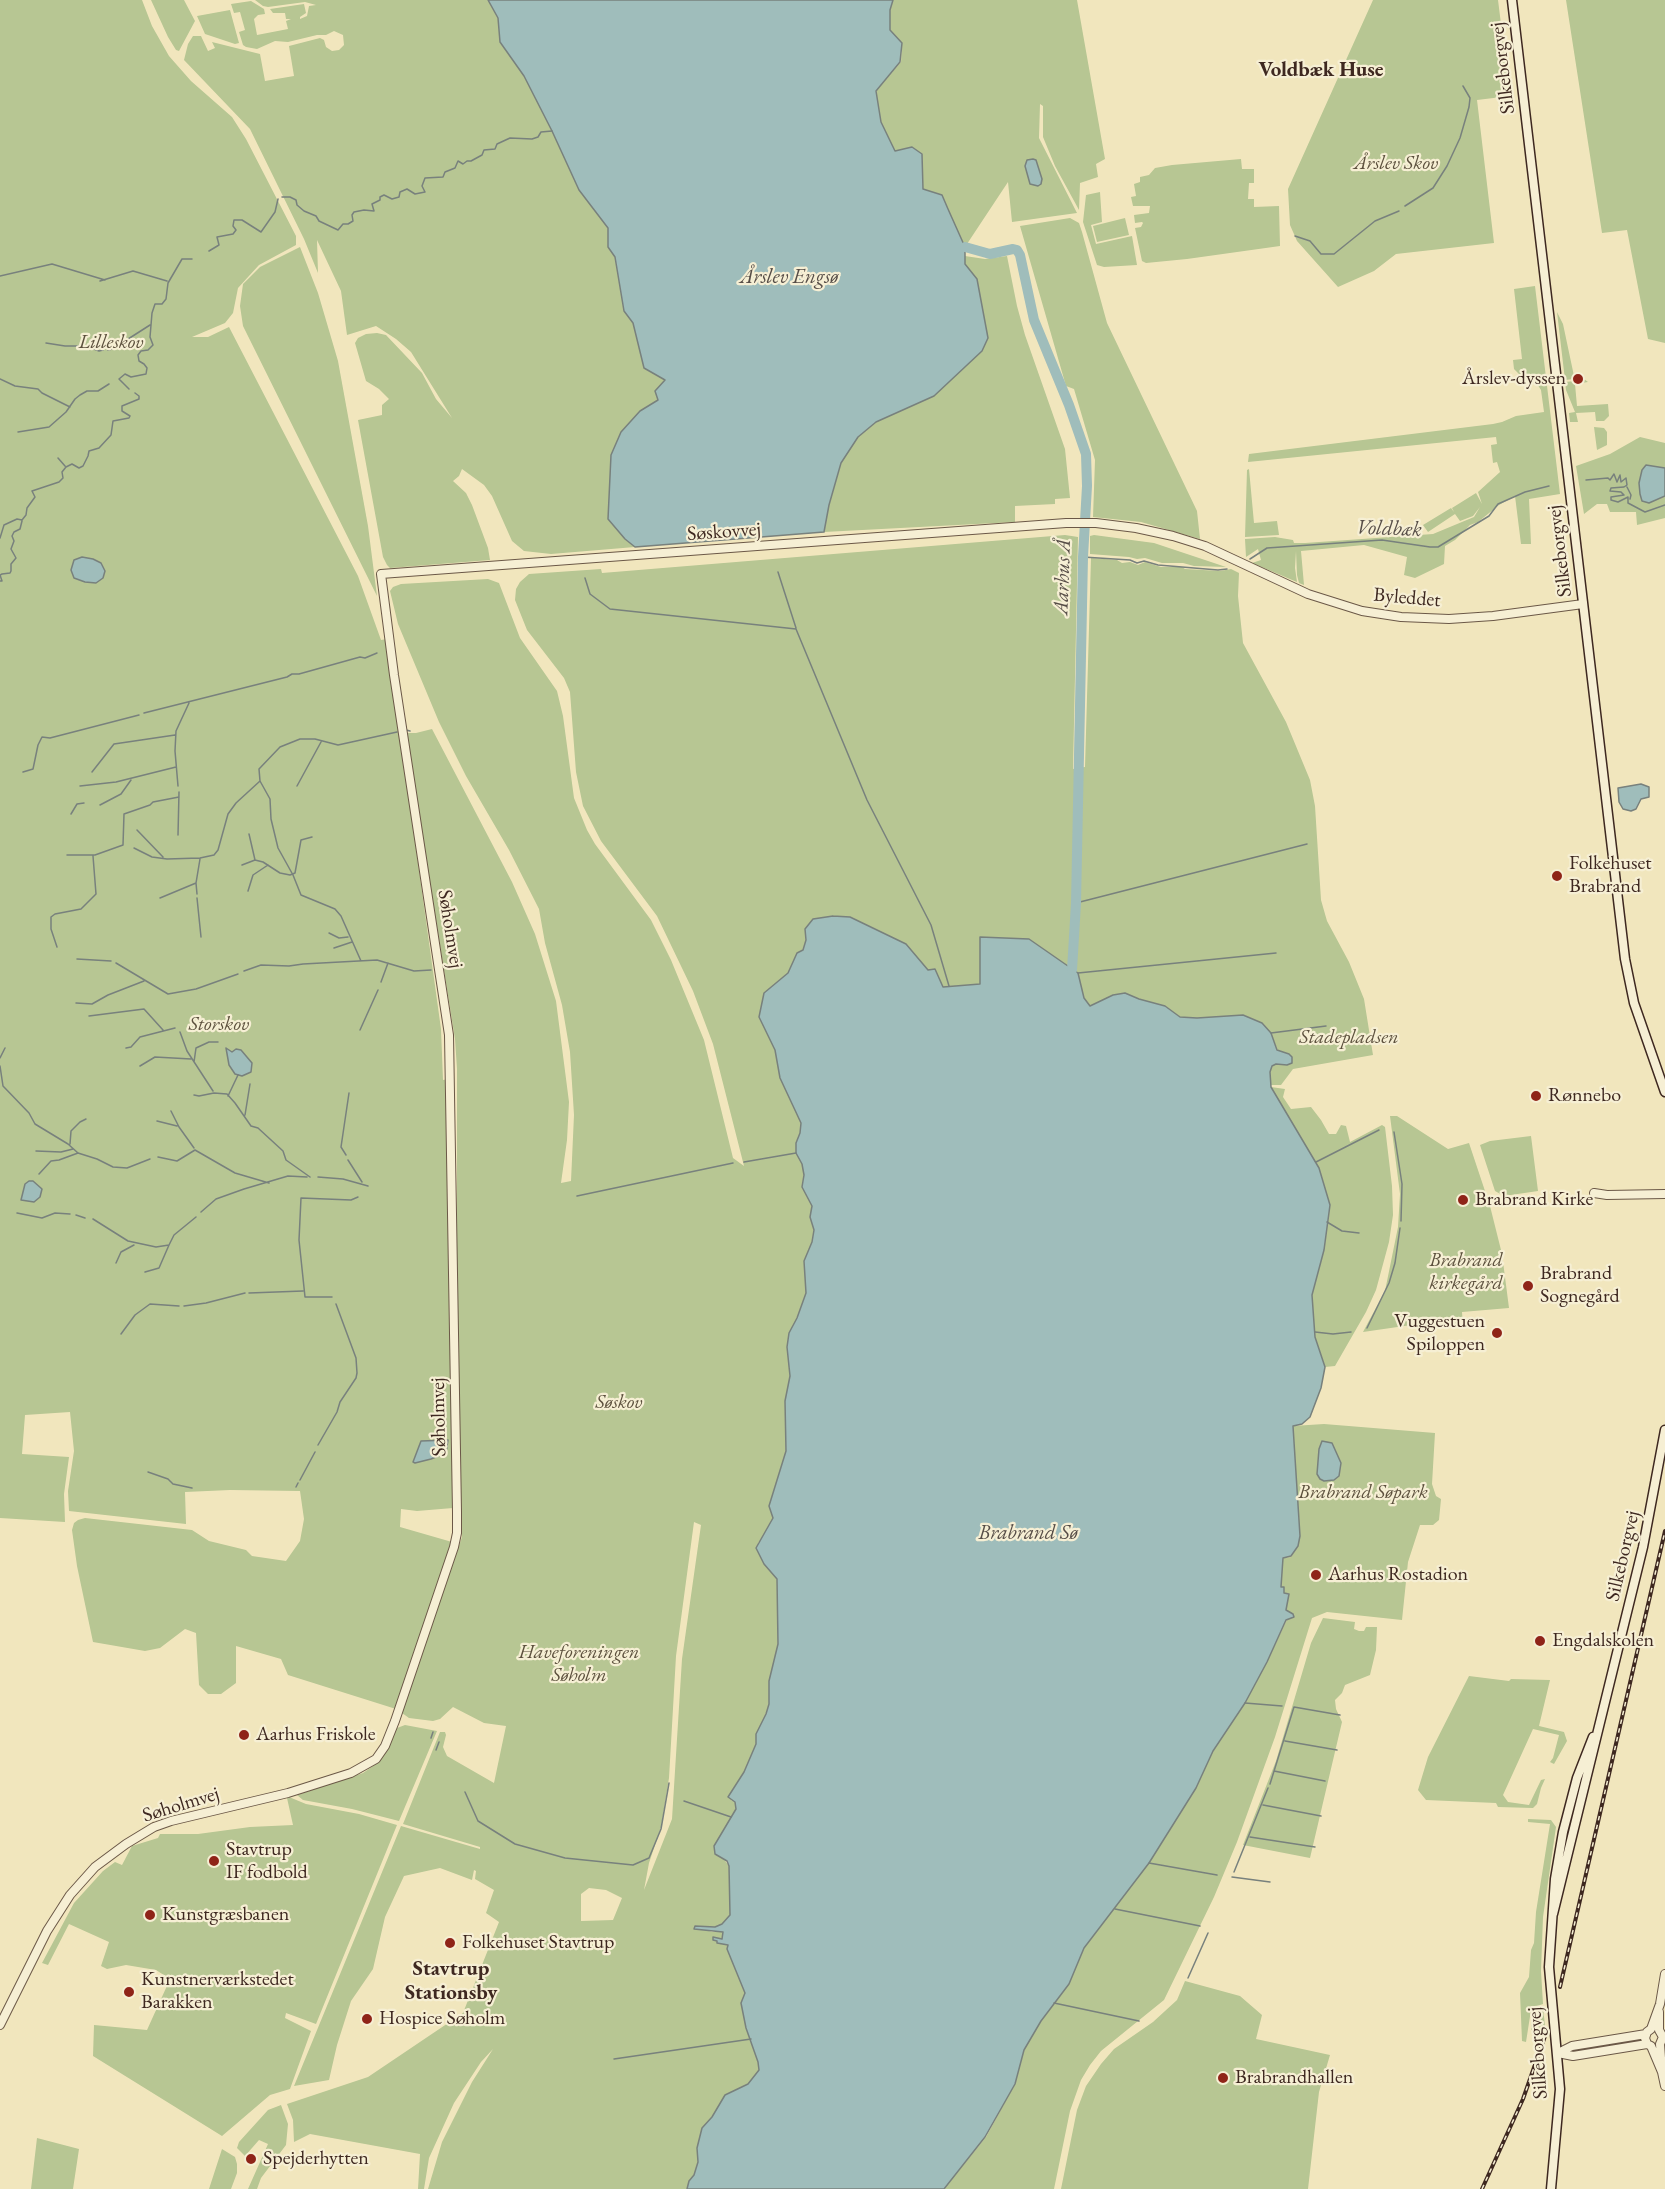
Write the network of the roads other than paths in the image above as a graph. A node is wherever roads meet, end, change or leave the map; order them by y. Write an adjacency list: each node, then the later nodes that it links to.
1 (1512, 0): 4 (main road, Silkeborgvej)
2 (1237, 561): 3 (street, Søskovvej); 4 (street, Byleddet)
3 (381, 574): 10 (street, Søholmvej)
4 (1583, 604): 5 (main road, Silkeborgvej)
5 (1665, 1092)
6 (1594, 1193): 7 (street)
7 (1665, 1194)
8 (1665, 1430): 14 (main road, Silkeborgvej)
9 (1665, 1974): 11 (street)
10 (0, 2025)
11 (1652, 2031): 12 (street); 13 (street); 14 (street)
12 (1660, 2044): 13 (street); 15 (street)
13 (1649, 2045): 14 (street); 15 (street)
14 (1558, 2053): 17 (main road, Silkeborgvej)
15 (1662, 2072): 16 (street)
16 (1665, 2086)
17 (1551, 2189)

